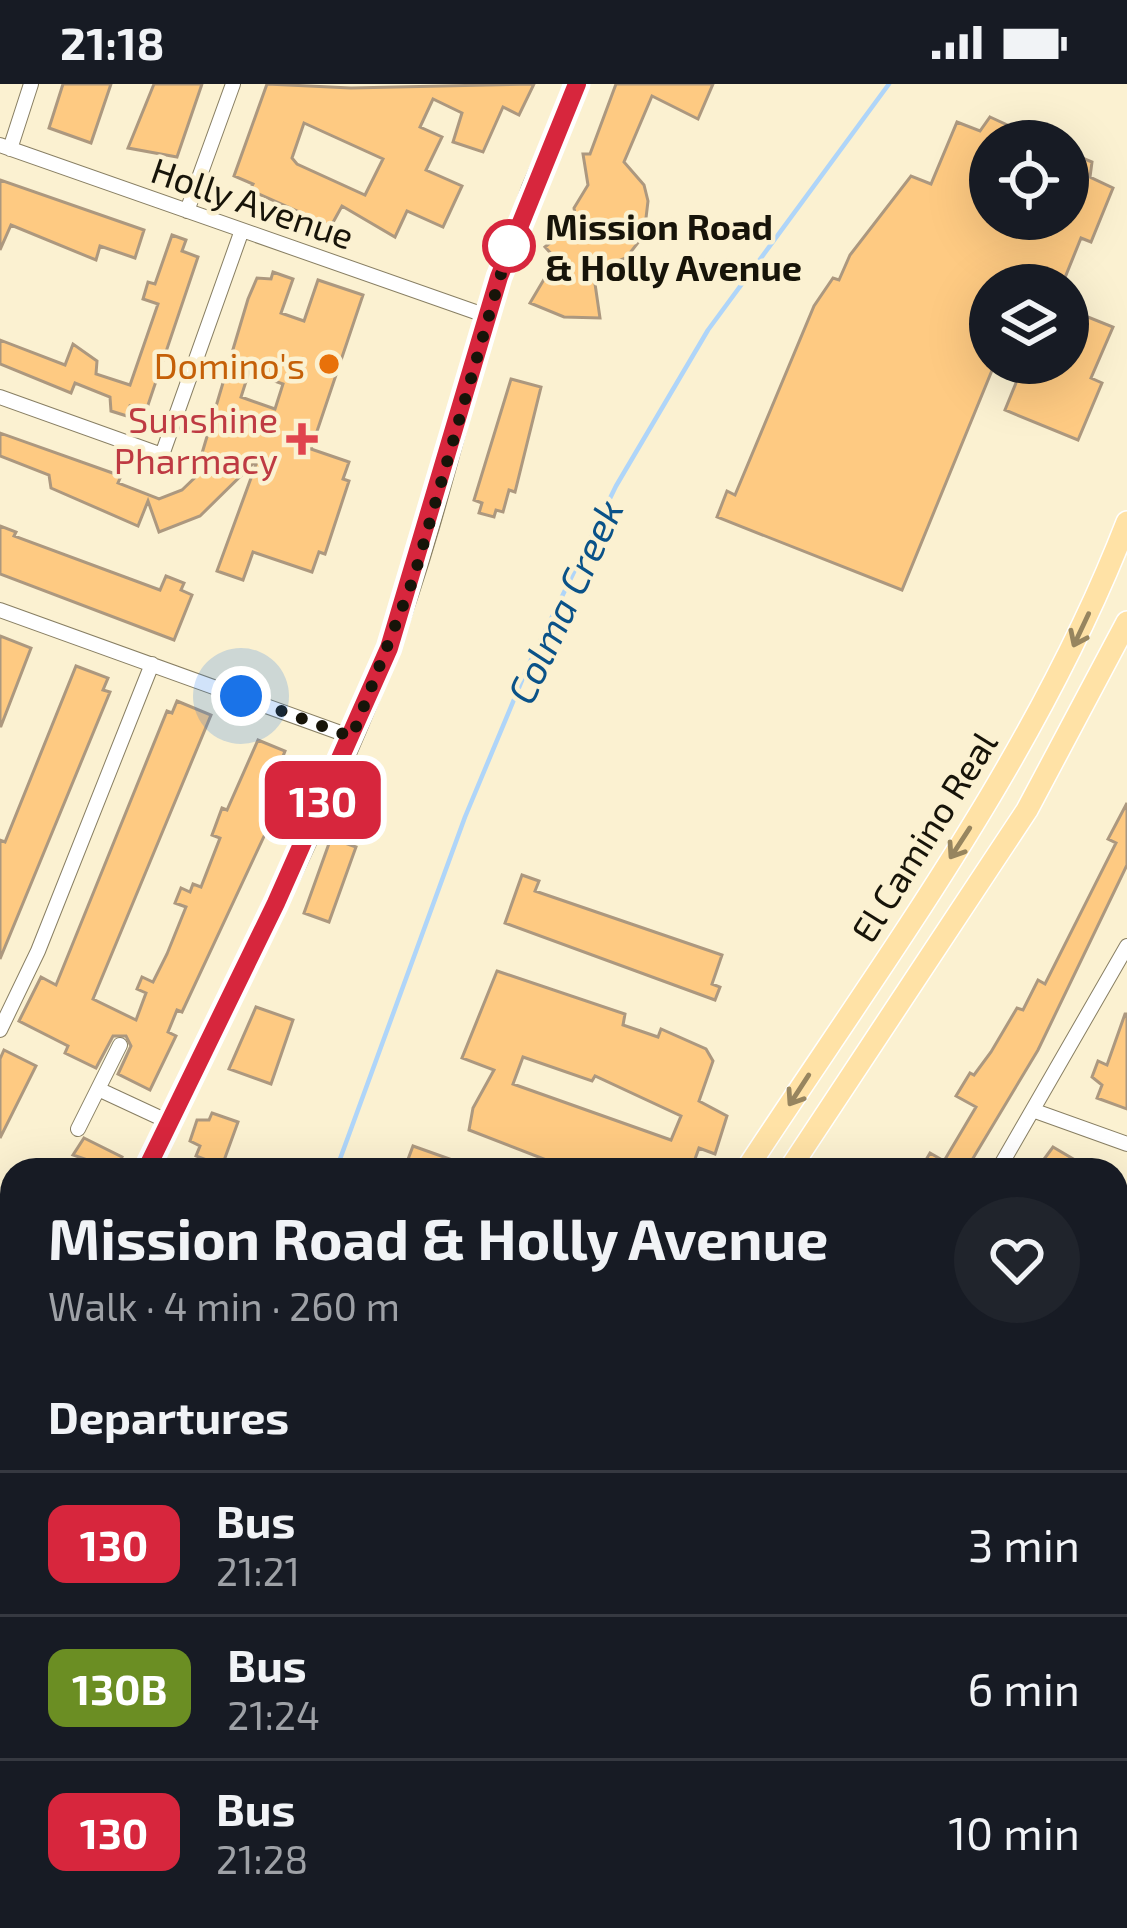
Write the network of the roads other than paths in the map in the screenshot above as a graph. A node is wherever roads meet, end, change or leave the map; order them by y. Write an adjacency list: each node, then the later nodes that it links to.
1 (31, 84): 4 (street)
2 (233, 84): 5 (street)
3 (577, 84): 7 (street)
4 (5, 147): 5 (street, Holly Avenue)
5 (187, 211): 6 (street, Holly Avenue)
6 (242, 230): 7 (street, Holly Avenue); 8 (street)
7 (487, 316): 13 (main road)
8 (0, 397)
9 (1127, 522): 14 (main road, El Camino Real, one-way to 14)
10 (0, 610): 12 (street)
11 (1127, 622): 15 (main road, El Camino Real)
12 (152, 664): 13 (street); 19 (street)
13 (352, 737): 24 (main road)
14 (1022, 744): 15 (main road); 18 (main road, El Camino Real, one-way to 18)
15 (1054, 764): 21 (main road, El Camino Real)
16 (1127, 946): 17 (street)
17 (1122, 965): 23 (street)
18 (852, 1010): 21 (main road); 28 (main road, El Camino Real, one-way to 28)
19 (0, 1030)
20 (120, 1045): 22 (street)
21 (872, 1045): 29 (main road, El Camino Real)
22 (98, 1089): 24 (street); 25 (street)
23 (1035, 1111): 26 (street); 30 (street)
24 (169, 1122): 27 (main road)
25 (78, 1129)
26 (1127, 1144)
27 (152, 1158)
28 (754, 1158)
29 (797, 1158)
30 (1006, 1158)

